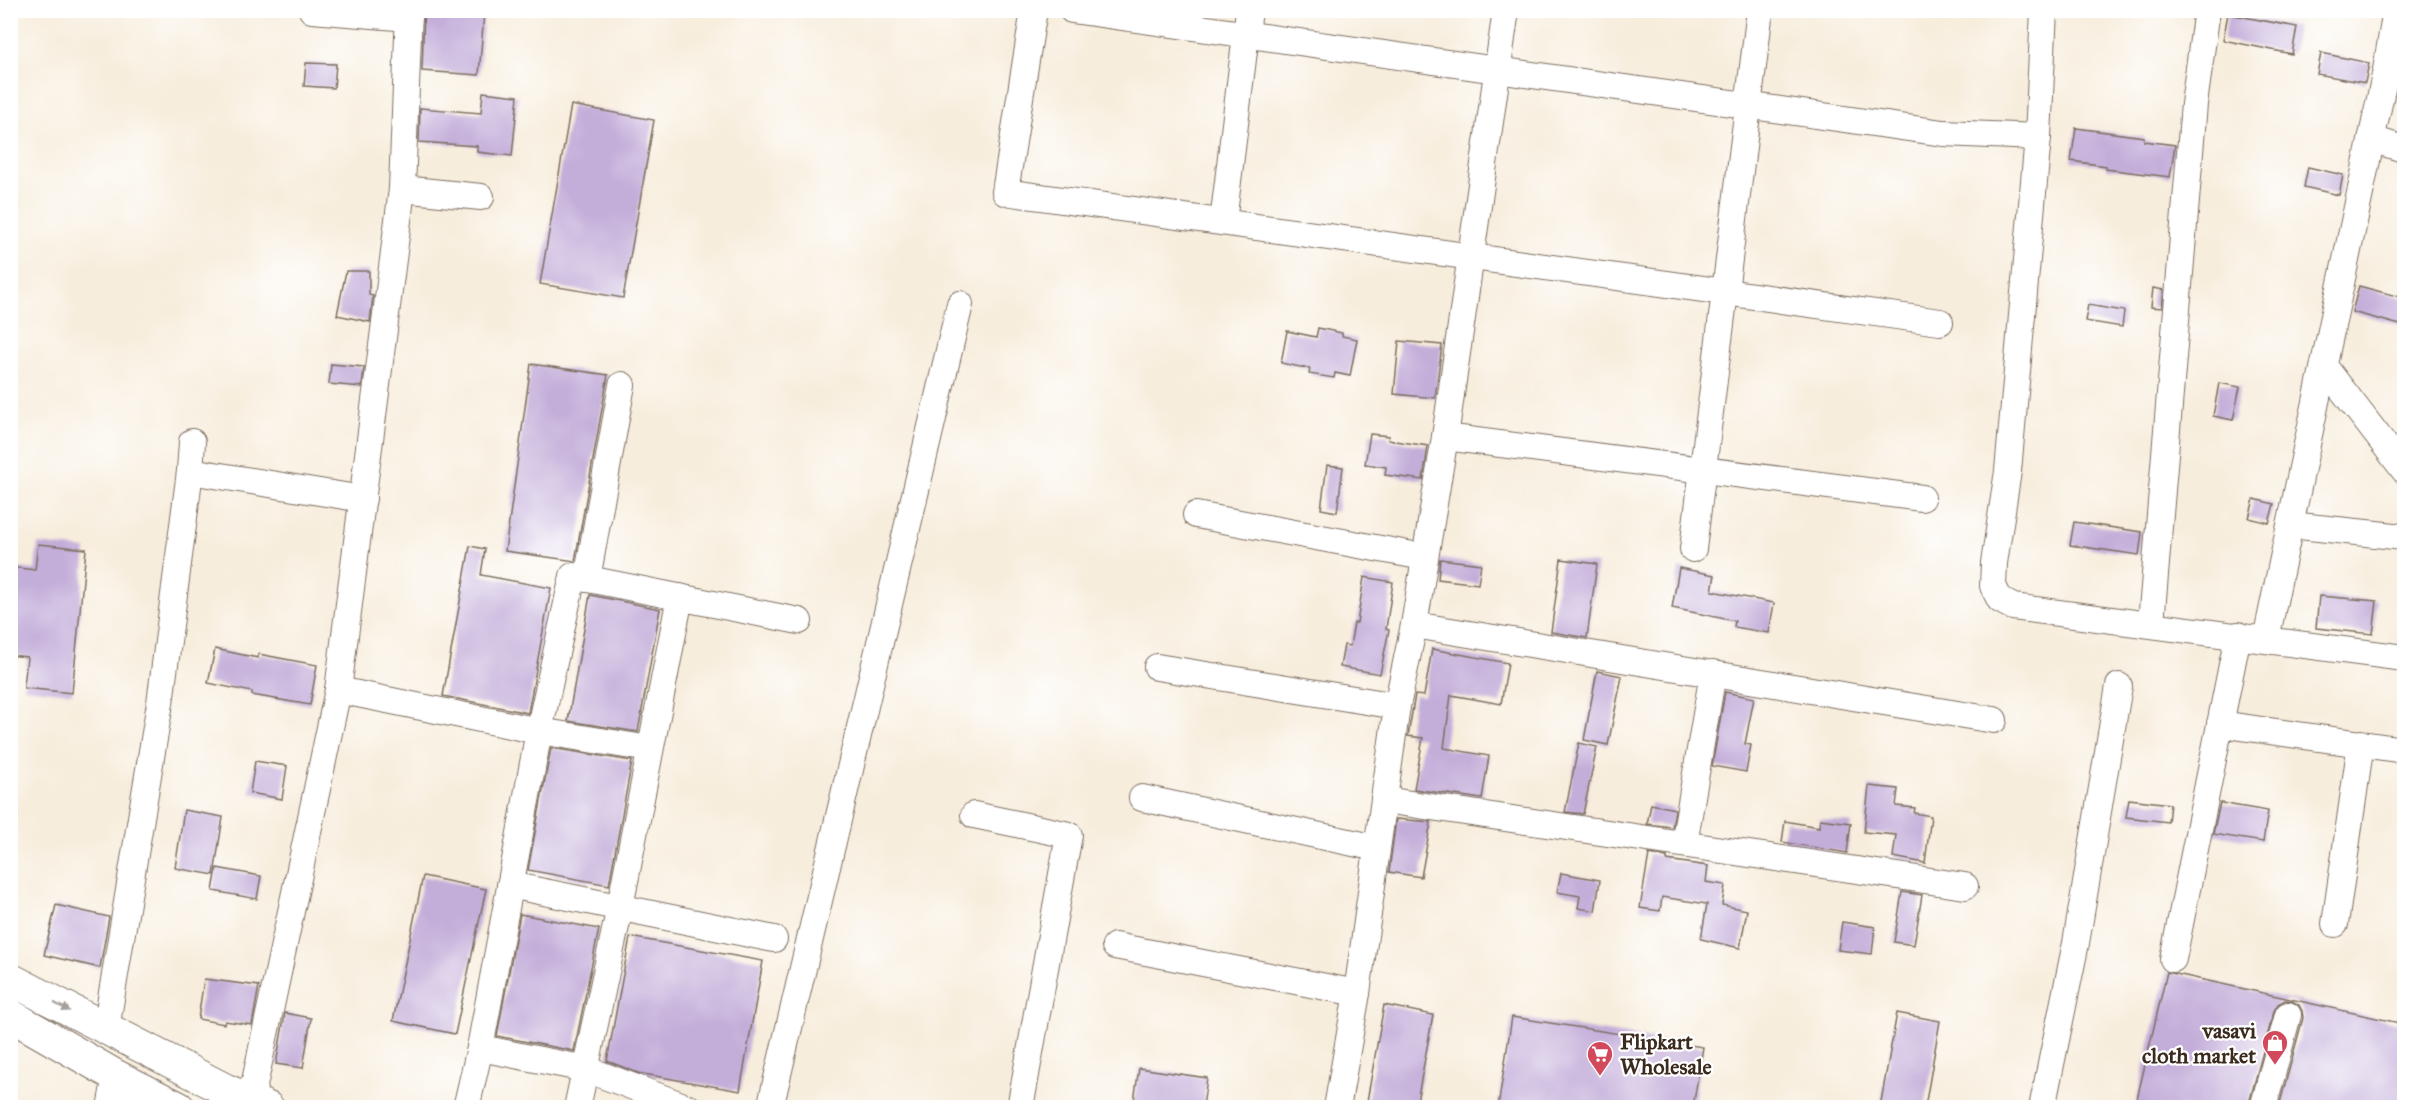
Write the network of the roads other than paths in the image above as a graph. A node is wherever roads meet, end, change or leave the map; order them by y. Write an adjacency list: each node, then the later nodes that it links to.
1 (312, 10): 9 (street)
2 (1034, 10): 19 (street)
3 (1072, 10): 10 (street)
4 (1506, 10): 11 (street)
5 (1760, 10): 13 (street)
6 (2044, 10): 14 (street)
7 (2207, 10): 42 (street)
8 (2396, 10): 12 (street)
9 (409, 14): 17 (street)
10 (1248, 23): 11 (street); 19 (street)
11 (1498, 70): 13 (street); 20 (street)
12 (2395, 72): 15 (street)
13 (1748, 106): 14 (street); 21 (street)
14 (2038, 137): 42 (street)
15 (2371, 139): 16 (street); 24 (street)
16 (2404, 149)
17 (402, 189): 18 (street); 32 (street)
18 (481, 197)
19 (1223, 222): 20 (street)
20 (1471, 256): 21 (street); 26 (street)
21 (1725, 292): 23 (street); 30 (street)
22 (960, 304): 83 (street)
23 (1940, 322)
24 (2324, 366): 28 (street); 34 (street)
25 (622, 385): 38 (street)
26 (1445, 437): 30 (street); 37 (street)
27 (192, 442): 29 (street)
28 (2404, 470)
29 (190, 471): 32 (street); 73 (street)
30 (1703, 471): 31 (street); 36 (street)
31 (1922, 498)
32 (363, 499): 49 (street)
33 (1196, 515): 37 (street)
34 (2290, 525): 35 (street); 44 (street)
35 (2404, 537)
36 (1693, 549)
37 (1424, 557): 41 (street)
38 (587, 579): 39 (street); 53 (street)
39 (680, 597): 40 (street); 55 (street)
40 (799, 621)
41 (1414, 624): 47 (street); 50 (street)
42 (2151, 624): 43 (street)
43 (2238, 635): 44 (street); 52 (street)
44 (2266, 639): 45 (street)
45 (2404, 658)
46 (1156, 667): 50 (street)
47 (1713, 674): 51 (street); 60 (street)
48 (2119, 686): 86 (street)
49 (338, 690): 53 (street); 77 (street)
50 (1397, 706): 58 (street)
51 (1994, 720)
52 (2220, 724): 54 (street); 68 (street)
53 (539, 731): 55 (street); 62 (street)
54 (2361, 743): 56 (street); 65 (street)
55 (650, 749): 64 (street)
56 (2404, 750)
57 (1142, 798): 61 (street)
58 (1384, 800): 60 (street); 61 (street)
59 (974, 815): 84 (street)
60 (1684, 844): 63 (street)
61 (1377, 848): 70 (street)
62 (510, 885): 64 (street); 74 (street)
63 (1965, 886)
64 (620, 907): 66 (street); 75 (street)
65 (2335, 924)
66 (774, 939)
67 (1115, 946): 70 (street)
68 (2173, 959)
69 (10, 979): 73 (main road, one-way to 73)
70 (1357, 993): 85 (street)
71 (10, 1015): 76 (main road)
72 (2288, 1015): 87 (street)
73 (106, 1029): 77 (main road)
74 (480, 1048): 75 (street); 80 (street)
75 (586, 1069): 81 (street); 82 (street)
76 (116, 1076): 78 (street); 79 (main road)
77 (259, 1104)
78 (110, 1107)
79 (179, 1107)
80 (466, 1107)
81 (577, 1107)
82 (689, 1107)
83 (770, 1107)
84 (1020, 1107)
85 (1337, 1107)
86 (2042, 1107)
87 (2263, 1107)

